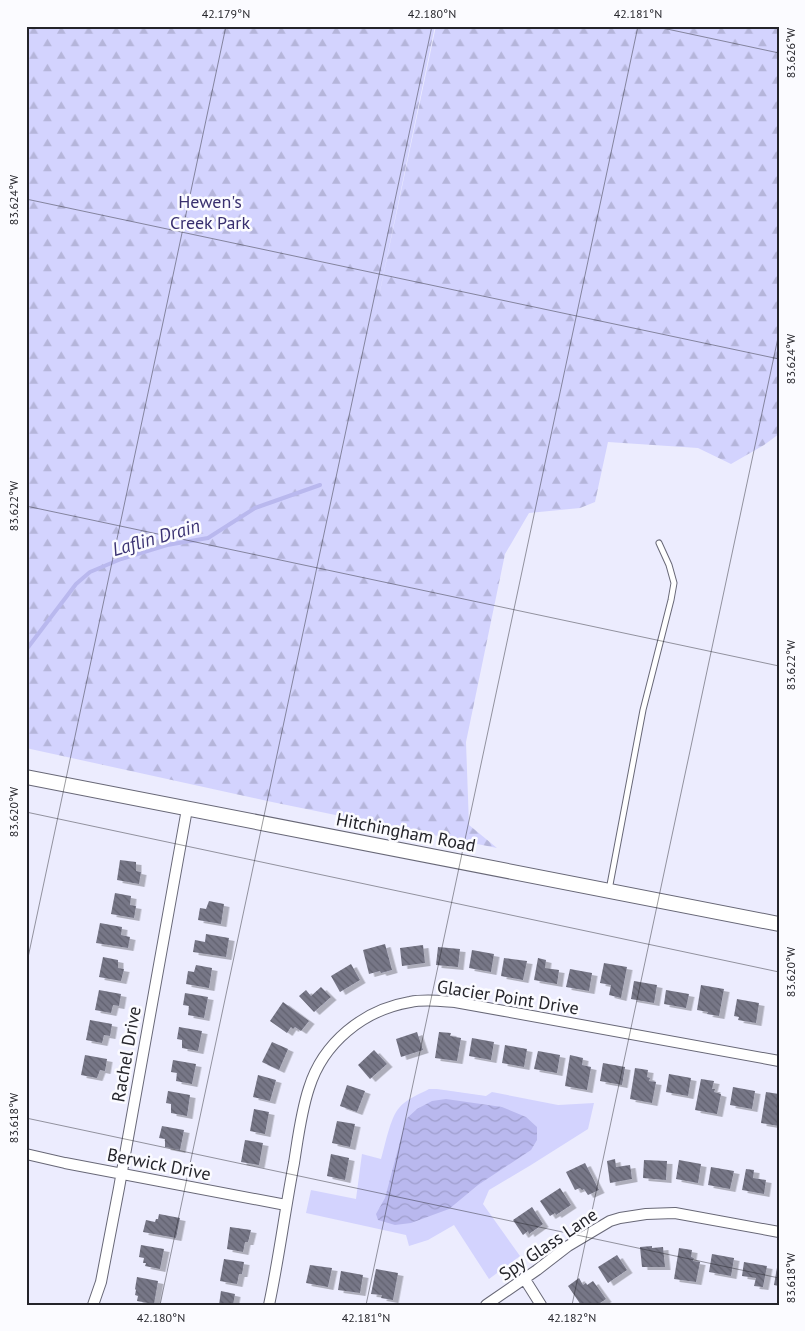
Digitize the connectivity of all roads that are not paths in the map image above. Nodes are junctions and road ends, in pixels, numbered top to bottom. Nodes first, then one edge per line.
1 (659, 543) dead end
2 (26, 777) edge
3 (187, 809) junction
4 (609, 891) junction
5 (779, 924) edge
6 (778, 1057) edge
7 (26, 1154) edge
8 (121, 1173) junction
9 (286, 1205) junction
10 (779, 1232) edge
11 (524, 1278) junction
12 (93, 1305) edge
13 (269, 1305) edge
14 (486, 1305) edge
15 (541, 1305) edge

1 - 4 lane
2 - 3 street, Hitchingham Road
3 - 4 street, Hitchingham Road
3 - 8 street, Rachel Drive
4 - 5 street, Hitchingham Road
6 - 9 street, Glacier Point Drive
7 - 8 street, Berwick Drive
8 - 9 street, Berwick Drive
8 - 12 street, Rachel Drive
9 - 13 street, Glacier Point Drive
10 - 11 street, Spy Glass Lane
11 - 14 street, Spy Glass Lane
11 - 15 street

